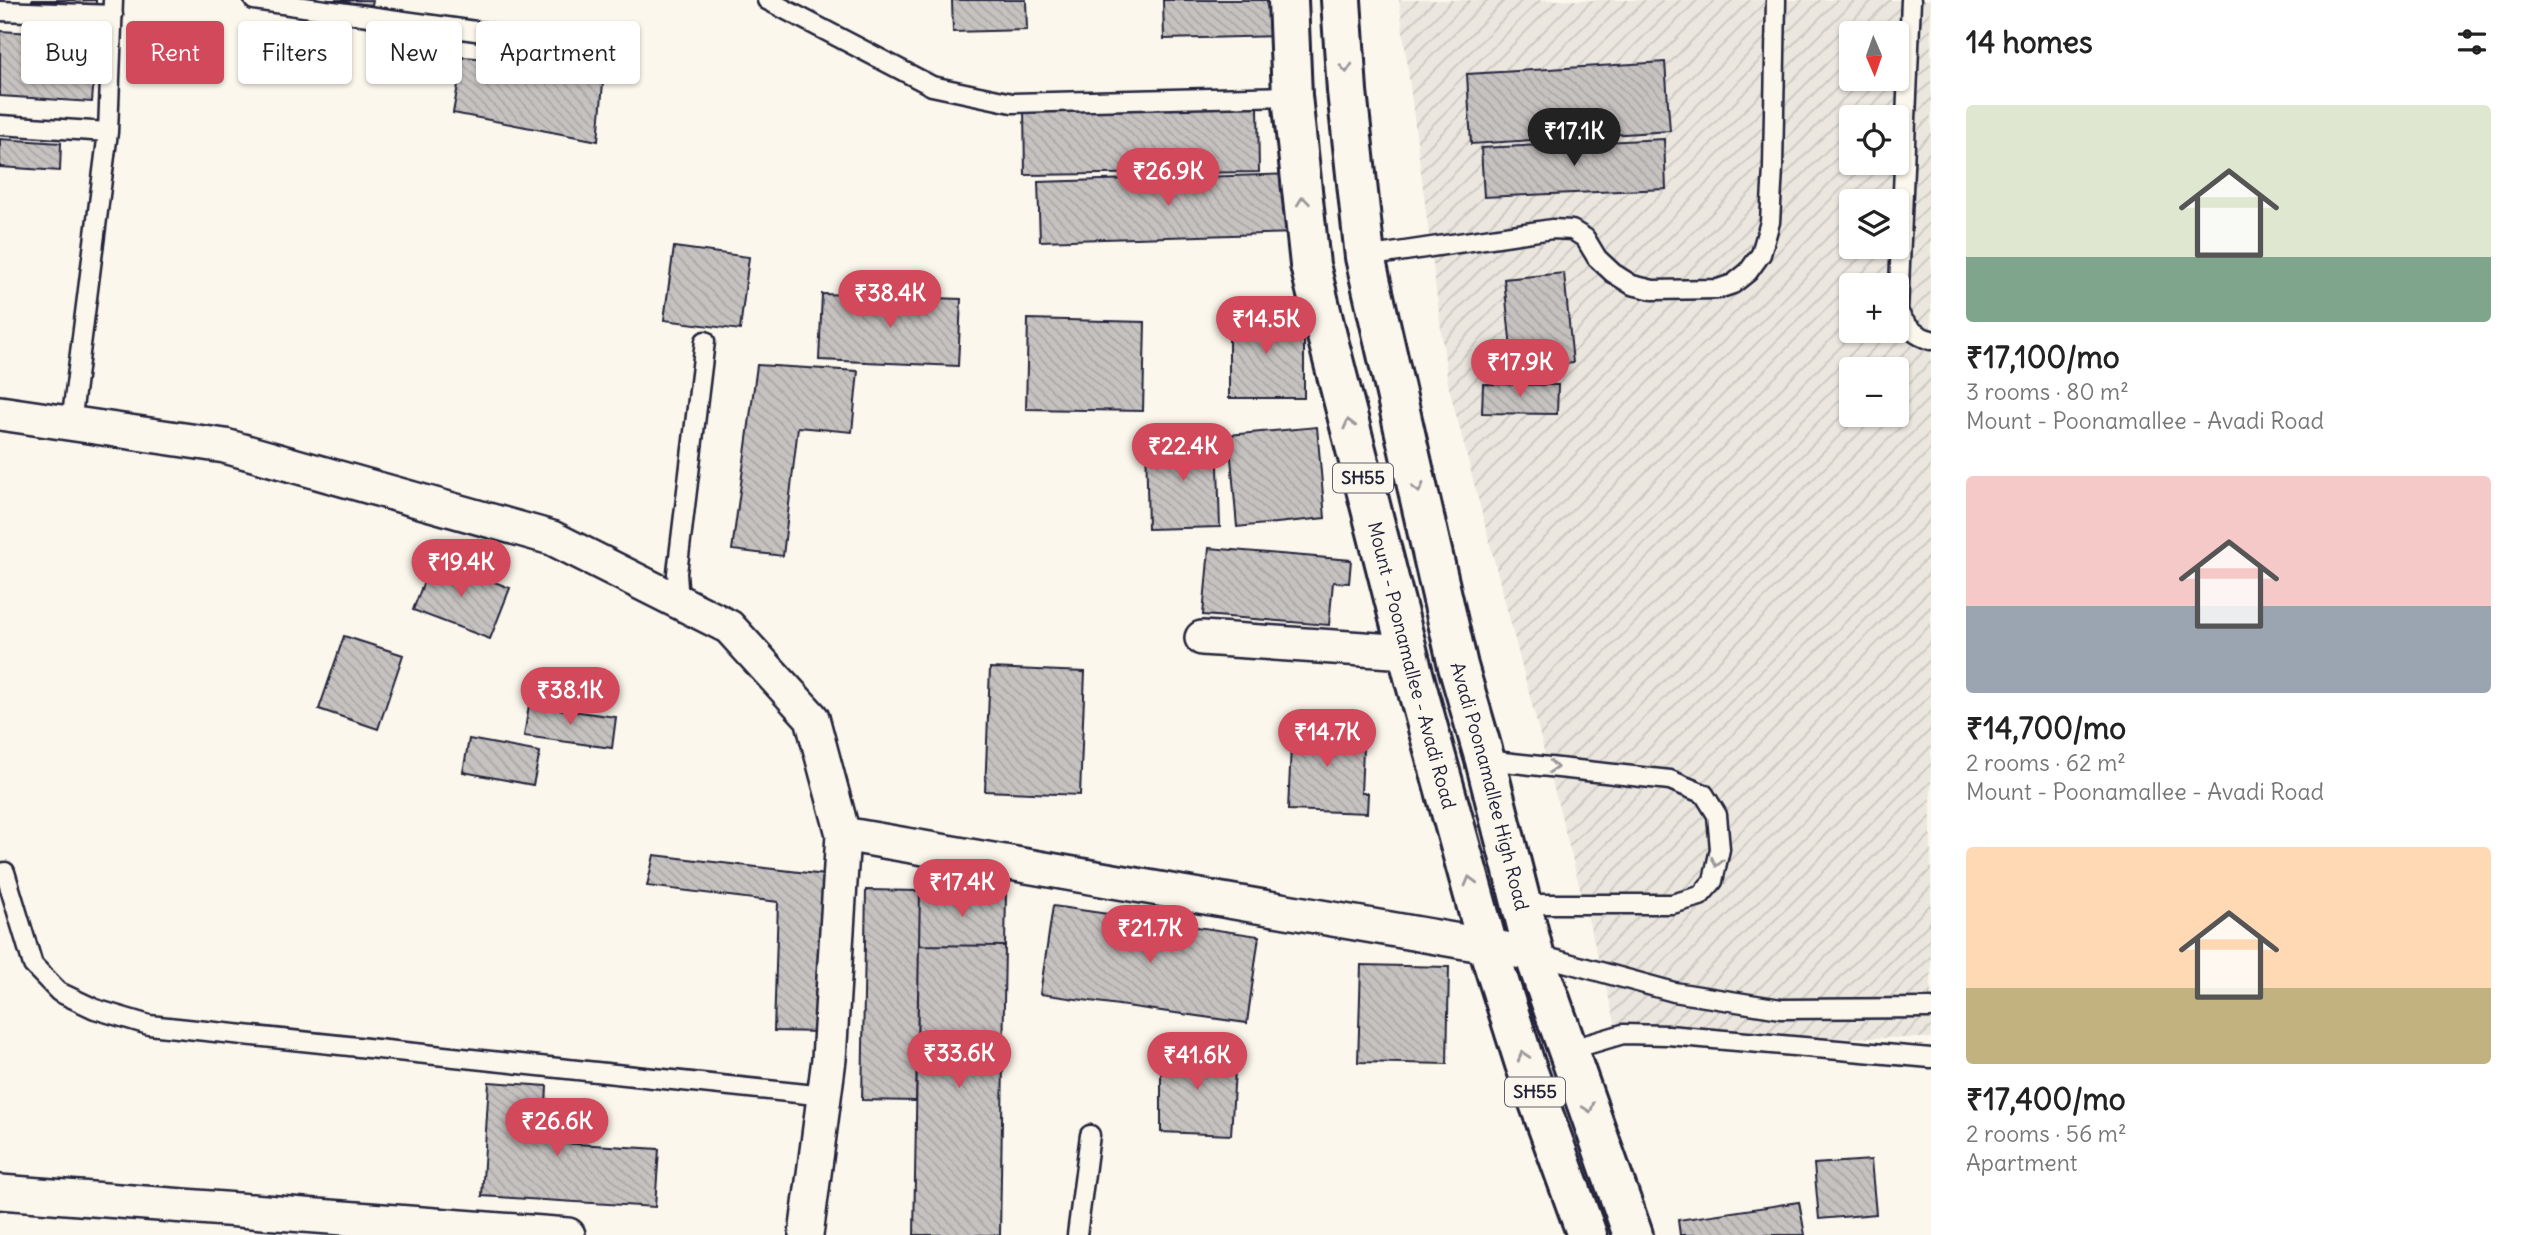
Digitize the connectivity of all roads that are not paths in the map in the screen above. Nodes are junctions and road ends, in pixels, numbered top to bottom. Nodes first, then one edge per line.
1 (254, 0) edge
2 (767, 0) edge
3 (1289, 0) edge
4 (1341, 0) edge
5 (1776, 0) edge
6 (1911, 0) edge
7 (113, 7) edge
8 (0, 10) edge
9 (476, 31) edge
10 (1292, 96) junction
11 (0, 125) edge
12 (108, 132) junction
13 (1365, 257) junction
14 (1931, 340) edge
15 (705, 341) dead end
16 (0, 414) edge
17 (71, 424) junction
18 (679, 602) junction
19 (1202, 638) dead end
20 (1408, 652) junction
21 (1485, 760) junction
22 (844, 834) junction
23 (5, 872) dead end
24 (1522, 904) junction
25 (1488, 947) junction
26 (1534, 954) junction
27 (1931, 1008) edge
28 (1569, 1050) junction
29 (1931, 1058) edge
30 (825, 1096) junction
31 (1090, 1135) dead end
32 (0, 1192) edge
33 (568, 1235) edge
34 (806, 1235) edge
35 (1077, 1235) edge
36 (1587, 1235) edge
37 (1633, 1235) edge

1 - 9 lane
2 - 10 lane
3 - 10 main road, Mount - Poonamallee - Avadi Road / SH55
4 -> 13 main road, SH55
5 - 13 lane
6 - 14 lane
7 - 8 lane
7 - 12 lane
20 -> 10 main road, Mount - Poonamallee - Avadi Road / SH55
11 - 12 lane
12 - 17 lane
13 -> 21 main road, Avadi Poonamallee High Road / SH55
15 - 18 lane
16 - 17 street
17 - 18 street
18 - 22 street
19 - 20 street
25 -> 20 main road, Mount - Poonamallee - Avadi Road / SH55
21 - 24 main road, Avadi Poonamallee High Road / SH55
21 -> 24 lane
22 - 25 street
22 - 30 street
23 - 30 lane
24 - 26 main road, Avadi Poonamallee High Road / SH55
25 - 26 street
36 -> 25 main road, Mount - Poonamallee - Avadi Road / SH55
26 - 27 lane
26 - 28 main road, Avadi Poonamallee High Road / SH55
28 - 29 lane
28 -> 37 main road, Avadi Poonamallee High Road / SH55
30 - 34 street
31 - 35 lane
32 - 33 street

